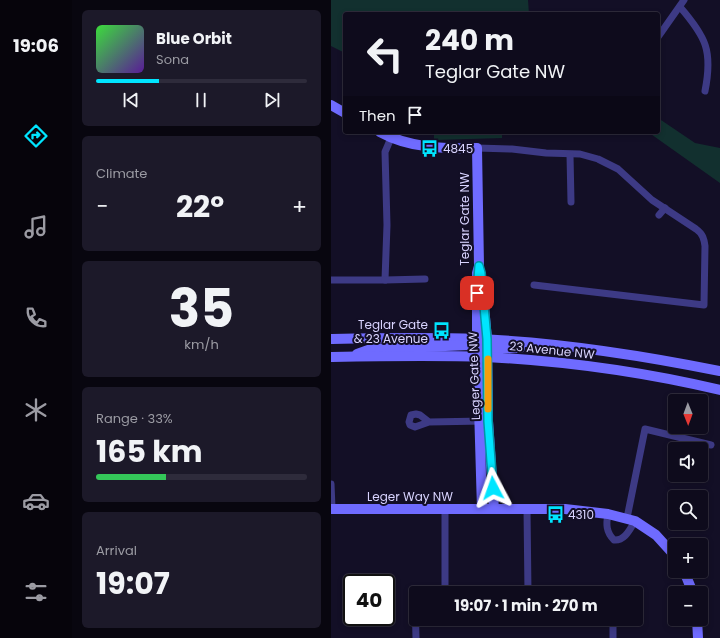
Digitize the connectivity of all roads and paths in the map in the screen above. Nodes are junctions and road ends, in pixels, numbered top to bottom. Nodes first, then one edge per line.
1 (684, 0) edge
2 (680, 7) junction
3 (660, 34) edge
4 (705, 91) dead end
5 (331, 105) edge
6 (343, 112) edge
7 (384, 134) edge
8 (391, 138) junction
9 (477, 148) junction
10 (570, 155) junction
11 (571, 202) dead end
12 (665, 208) junction
13 (659, 215) dead end
14 (425, 279) dead end
15 (331, 280) edge
16 (385, 280) junction
17 (534, 284) dead end
18 (331, 338) edge
19 (482, 347) junction
20 (331, 357) edge
21 (720, 371) edge
22 (720, 390) edge
23 (484, 421) junction
24 (429, 422) dead end
25 (711, 445) dead end
26 (331, 484) edge
27 (332, 508) edge
28 (445, 509) junction
29 (481, 509) junction
30 (494, 509) junction
31 (527, 509) junction
32 (608, 514) junction
33 (631, 519) junction
34 (668, 548) edge
35 (445, 586) edge
36 (528, 586) edge
37 (416, 626) edge
38 (613, 626) edge
39 (697, 626) edge
40 (416, 638) edge
41 (613, 638) edge
42 (698, 638) edge

1 - 2 street
2 - 3 street
2 - 4 street
5 - 6 street
7 - 8 street
8 - 9 street
8 - 16 street
9 - 10 street
9 - 19 street, Teglar Gate NW
10 - 11 street
10 - 12 street
12 - 13 street
12 - 17 street
14 - 16 street
15 - 16 street
18 - 19 street, 23 Avenue NW
19 - 20 street
19 - 21 street, 23 Avenue NW
19 - 22 street, 23 Avenue NW
19 - 23 street, Leger Gate NW
23 - 24 street
23 - 29 street, Leger Gate NW
23 - 30 street, Leger Gate NW
25 - 33 street
26 - 27 street
27 - 28 street, Leger Way NW
28 - 29 street, Leger Way NW
28 - 35 street
29 - 30 street, Leger Way NW
30 - 31 street, Leger Way NW
31 - 32 street, Leger Way NW
31 - 36 street
32 - 33 street, Leger Way NW
32 - 33 street
33 - 34 street, Leger Way NW
37 - 40 street
38 - 41 street
39 - 42 street

